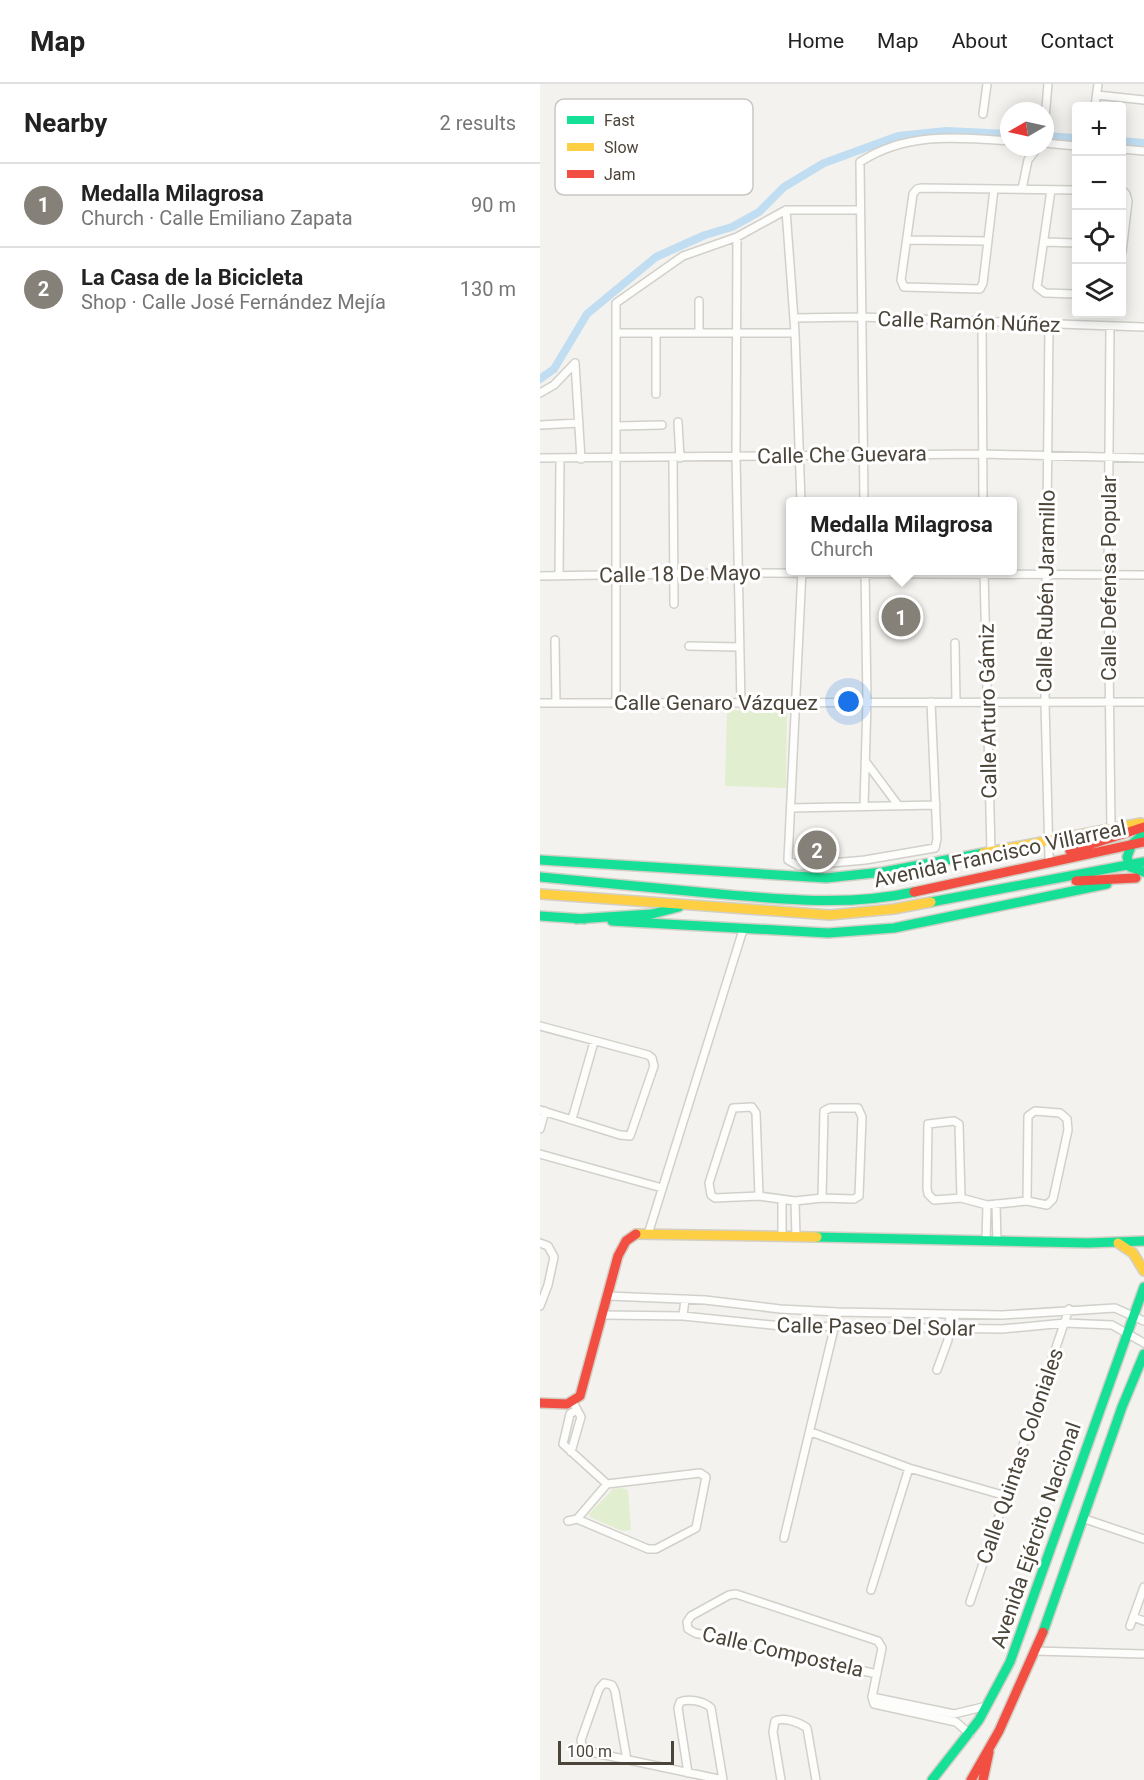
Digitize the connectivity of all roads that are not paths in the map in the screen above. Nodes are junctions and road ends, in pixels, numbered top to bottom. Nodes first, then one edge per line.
1 (987, 84) edge
2 (1048, 84) edge
3 (1098, 84) edge
4 (1097, 95) junction
5 (1144, 100) edge
6 (1046, 102) edge
7 (1096, 102) edge
8 (983, 114) dead end
9 (1000, 140) edge
10 (1054, 144) edge
11 (1072, 146) edge
12 (1126, 149) edge
13 (1141, 150) edge
14 (1031, 156) edge
15 (994, 189) junction
16 (1022, 189) junction
17 (1051, 190) junction
18 (1072, 190) edge
19 (1126, 194) edge
20 (786, 210) junction
21 (860, 210) junction
22 (1126, 216) edge
23 (737, 237) junction
24 (908, 240) junction
25 (988, 241) junction
26 (1044, 242) junction
27 (1072, 243) edge
28 (1072, 293) edge
29 (699, 301) dead end
30 (860, 317) junction
31 (794, 318) junction
32 (982, 322) junction
33 (1048, 326) junction
34 (1110, 327) junction
35 (1144, 327) edge
36 (617, 333) junction
37 (656, 333) junction
38 (699, 333) junction
39 (738, 333) junction
40 (795, 333) junction
41 (540, 393) edge
42 (656, 394) dead end
43 (678, 422) dead end
44 (579, 423) junction
45 (540, 425) edge
46 (662, 425) dead end
47 (617, 426) junction
48 (862, 454) junction
49 (982, 454) junction
50 (1049, 455) junction
51 (800, 456) junction
52 (736, 457) junction
53 (1108, 457) junction
54 (540, 458) edge
55 (676, 458) junction
56 (1144, 458) edge
57 (560, 459) junction
58 (581, 459) junction
59 (617, 459) junction
60 (801, 497) edge
61 (864, 497) edge
62 (983, 497) edge
63 (786, 572) edge
64 (737, 573) junction
65 (675, 574) junction
66 (1017, 574) edge
67 (1045, 574) junction
68 (618, 575) junction
69 (802, 575) edge
70 (865, 575) edge
71 (984, 575) edge
72 (1108, 575) junction
73 (1144, 575) edge
74 (540, 576) edge
75 (560, 576) junction
76 (674, 604) dead end
77 (555, 640) dead end
78 (955, 643) dead end
79 (689, 646) dead end
80 (739, 647) junction
81 (540, 702) edge
82 (616, 702) junction
83 (867, 702) junction
84 (931, 702) junction
85 (956, 702) junction
86 (987, 702) junction
87 (1110, 702) junction
88 (1144, 702) edge
89 (556, 703) junction
90 (795, 703) junction
91 (1045, 703) junction
92 (741, 704) junction
93 (866, 762) junction
94 (936, 804) junction
95 (864, 806) junction
96 (898, 806) junction
97 (791, 808) junction
98 (1144, 825) edge
99 (1112, 829) junction
100 (1144, 834) edge
101 (1048, 840) junction
102 (1144, 842) edge
103 (1130, 845) junction
104 (991, 851) junction
105 (1048, 857) junction
106 (540, 860) edge
107 (1144, 862) edge
108 (1127, 864) junction
109 (1142, 875) edge
110 (540, 877) edge
111 (985, 877) junction
112 (1009, 887) junction
113 (540, 894) edge
114 (688, 904) junction
115 (540, 916) edge
116 (576, 919) junction
117 (743, 930) junction
118 (540, 1026) edge
119 (594, 1041) junction
120 (542, 1111) edge
121 (572, 1119) junction
122 (540, 1129) edge
123 (540, 1154) edge
124 (662, 1188) junction
125 (759, 1196) junction
126 (822, 1198) junction
127 (961, 1198) junction
128 (782, 1201) junction
129 (1027, 1201) junction
130 (795, 1202) junction
131 (996, 1204) junction
132 (987, 1205) junction
133 (649, 1232) junction
134 (782, 1237) junction
135 (796, 1237) junction
136 (992, 1241) junction
137 (1144, 1241) edge
138 (1119, 1243) junction
139 (540, 1244) edge
140 (1144, 1271) edge
141 (1144, 1287) edge
142 (608, 1296) junction
143 (685, 1299) junction
144 (540, 1306) edge
145 (1069, 1309) junction
146 (838, 1312) junction
147 (950, 1314) junction
148 (603, 1315) junction
149 (1133, 1315) junction
150 (684, 1316) junction
151 (1144, 1321) edge
152 (1065, 1323) junction
153 (836, 1326) junction
154 (950, 1327) junction
155 (1126, 1332) junction
156 (1144, 1343) edge
157 (1144, 1354) edge
158 (937, 1370) dead end
159 (540, 1403) edge
160 (575, 1407) junction
161 (811, 1432) junction
162 (909, 1468) junction
163 (607, 1484) junction
164 (1006, 1496) junction
165 (1082, 1518) junction
166 (577, 1519) junction
167 (568, 1521) dead end
168 (784, 1538) dead end
169 (1144, 1539) edge
170 (1144, 1587) edge
171 (871, 1590) dead end
172 (970, 1602) dead end
173 (1133, 1617) junction
174 (1144, 1621) edge
175 (1130, 1626) dead end
176 (1035, 1652) junction
177 (1144, 1654) edge
178 (877, 1674) junction
179 (988, 1705) junction
180 (919, 1711) junction
181 (970, 1734) junction
182 (990, 1752) junction
183 (627, 1760) junction
184 (688, 1773) junction
185 (723, 1780) edge
186 (781, 1780) edge
187 (816, 1780) edge
188 (932, 1780) edge
189 (971, 1780) edge
190 (983, 1780) edge

1 - 8 street
2 - 6 street
3 - 4 street
4 - 5 street
4 - 7 street
9 - 21 street
10 - 11 street
12 - 13 street
14 - 16 street
15 - 16 street
15 - 24 street
15 - 25 street
16 - 17 street
17 - 18 street
17 - 26 street
19 - 22 street
20 - 21 street
20 - 23 street
20 - 31 street
21 - 30 street
23 - 36 street
23 - 39 street
24 - 25 street
24 - 25 street
26 - 27 street
26 - 28 street
29 - 38 street
30 - 31 street, Calle Ramón Núñez
30 - 32 street, Calle Ramón Núñez
30 - 48 street
31 - 40 street
32 - 33 street, Calle Ramón Núñez
32 - 49 street
33 - 34 street, Calle Ramón Núñez
33 - 50 street, Calle Rubén Jaramillo
34 - 35 street, Calle Ramón Núñez
34 - 53 street, Calle Defensa Popular
36 - 37 street
36 - 47 street
37 - 38 street
37 - 42 street
38 - 39 street
39 - 40 street
39 - 52 street
40 - 51 street
41 - 44 street
43 - 55 street
44 - 45 street
44 - 58 street
46 - 47 street
47 - 59 street
48 - 49 street, Calle Che Guevara
48 - 51 street, Calle Che Guevara
48 - 61 street
49 - 50 street, Calle Che Guevara
49 - 62 street
50 - 53 street, Calle Che Guevara
50 - 67 street, Calle Rubén Jaramillo
51 - 52 street, Calle Che Guevara
51 - 60 street
52 - 55 street, Calle Che Guevara
52 - 64 street
53 - 56 street, Calle Che Guevara
53 - 72 street, Calle Defensa Popular
54 - 57 street, Calle Che Guevara
55 - 59 street, Calle Che Guevara
55 - 65 street
57 - 58 street, Calle Che Guevara
57 - 75 street
58 - 59 street, Calle Che Guevara
59 - 68 street
63 - 64 street, Calle 18 De Mayo
64 - 65 street, Calle 18 De Mayo
64 - 80 street
65 - 68 street, Calle 18 De Mayo
65 - 76 street
66 - 67 street, Calle 18 De Mayo
67 - 72 street, Calle 18 De Mayo
67 - 91 street, Calle Rubén Jaramillo
68 - 75 street, Calle 18 De Mayo
68 - 82 street
69 - 90 street
70 - 83 street
71 - 86 street, Calle Arturo Gámiz
72 - 73 street, Calle 18 De Mayo
72 - 87 street, Calle Defensa Popular
74 - 75 street, Calle 18 De Mayo
77 - 89 street
78 - 85 street
79 - 80 street
80 - 92 street
81 - 89 street, Calle Genaro Vázquez
82 - 89 street, Calle Genaro Vázquez
82 - 92 street, Calle Genaro Vázquez
83 - 84 street, Calle Genaro Vázquez
83 - 90 street, Calle Genaro Vázquez
83 - 93 street
84 - 85 street, Calle Genaro Vázquez
84 - 94 street
85 - 86 street, Calle Genaro Vázquez
86 - 91 street, Calle Genaro Vázquez
86 - 104 street, Calle Arturo Gámiz
87 - 88 street, Calle Genaro Vázquez
87 - 91 street, Calle Genaro Vázquez
87 - 99 street, Calle Defensa Popular
90 - 92 street, Calle Genaro Vázquez
90 - 97 street
91 - 101 street, Calle Rubén Jaramillo
93 - 95 street
93 - 96 street
94 - 96 street
94 - 97 street
95 - 96 street
95 - 97 street
98 - 99 main road, Avenida Francisco Villarreal
98 - 105 main road
99 - 101 main road, Avenida Francisco Villarreal
100 - 103 main road
101 - 104 main road, Avenida Francisco Villarreal
101 - 105 street, Calle Rubén Jaramillo
102 - 103 main road, Avenida Francisco Villarreal
103 - 108 main road
103 - 111 main road, Avenida Francisco Villarreal
104 - 106 main road, Avenida Francisco Villarreal
105 - 111 main road
107 - 108 main road, Avenida Francisco Villarreal
108 - 109 main road
108 - 112 main road, Avenida Francisco Villarreal
109 - 112 main road
109 - 117 main road
110 - 111 main road, Avenida Francisco Villarreal
112 - 114 main road, Avenida Francisco Villarreal
113 - 114 main road, Avenida Francisco Villarreal
114 - 116 main road
115 - 116 main road
116 - 117 main road
117 - 124 street
118 - 119 street
119 - 121 street
119 - 121 street
120 - 121 street
120 - 122 street
123 - 124 street
124 - 133 street
125 - 125 street
125 - 128 street
126 - 126 street
126 - 130 street
127 - 127 street
127 - 132 street
128 - 130 street
128 - 134 street
129 - 129 street
129 - 131 street
130 - 135 street
131 - 132 street
131 - 136 street
132 - 136 street
133 - 134 main road
133 - 142 main road
134 - 135 main road
135 - 136 main road
136 - 138 main road
137 - 138 main road
138 - 140 main road
139 - 144 street
141 - 149 main road, Avenida Ejército Nacional
142 - 143 street, Calle Paseo Del Solar
142 - 148 main road
143 - 146 street, Calle Paseo Del Solar
143 - 150 street
145 - 147 street, Calle Paseo Del Solar
145 - 149 street, Calle Paseo Del Solar
145 - 152 street, Calle Quintas Coloniales
146 - 147 street, Calle Paseo Del Solar
146 - 153 street
147 - 154 street
148 - 150 street, Calle Paseo Del Solar
148 - 160 main road
149 - 151 street, Calle Paseo Del Solar
149 - 155 main road, Avenida Ejército Nacional
150 - 153 street, Calle Paseo Del Solar
152 - 154 street, Calle Paseo Del Solar
152 - 155 street, Calle Paseo Del Solar
152 - 164 street, Calle Quintas Coloniales
153 - 154 street, Calle Paseo Del Solar
153 - 161 street
154 - 158 street
155 - 156 street, Calle Paseo Del Solar
155 - 179 main road, Avenida Ejército Nacional
157 - 165 main road, Avenida Ejército Nacional
159 - 160 main road
160 - 163 street
161 - 162 street
161 - 168 street
162 - 164 street
162 - 171 street
163 - 166 street
163 - 166 street
164 - 172 street, Calle Quintas Coloniales
165 - 169 street
165 - 176 main road, Avenida Ejército Nacional
166 - 167 street
170 - 173 street
173 - 174 street
173 - 175 street
176 - 177 street
176 - 182 main road, Avenida Ejército Nacional
178 - 178 street, Calle Compostela
178 - 180 street, Calle Compostela
179 - 180 street
179 - 181 main road, Avenida Ejército Nacional
180 - 181 street
181 - 188 main road, Avenida Ejército Nacional
182 - 189 main road, Avenida Ejército Nacional
182 - 190 main road
183 - 183 street
183 - 184 street
184 - 185 street
184 - 185 street
186 - 187 street

